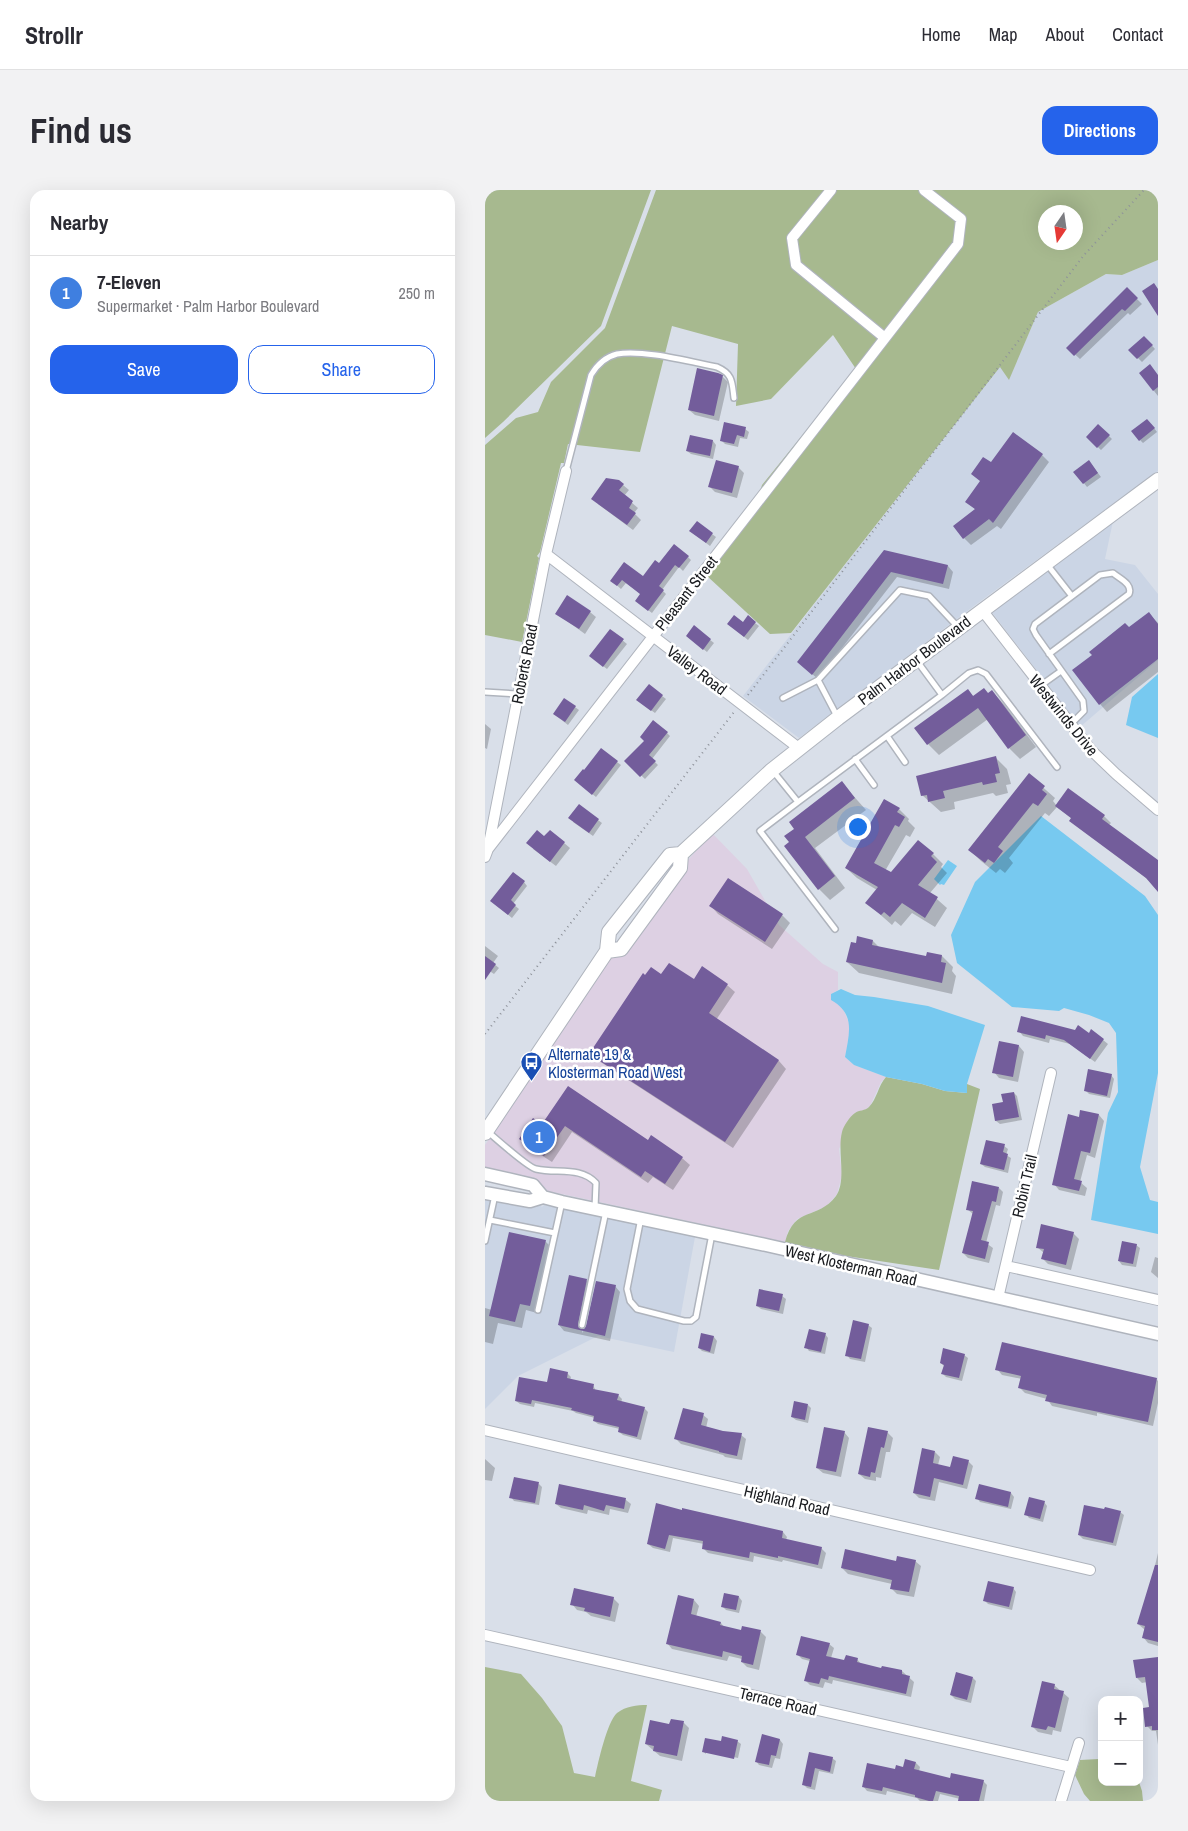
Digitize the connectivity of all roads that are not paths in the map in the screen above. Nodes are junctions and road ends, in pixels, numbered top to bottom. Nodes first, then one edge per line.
1 (831, 190) edge
2 (924, 190) edge
3 (885, 338) junction
4 (734, 398) dead end
5 (566, 471) joint
6 (1158, 480) edge
7 (546, 554) junction
8 (1046, 563) junction
9 (1071, 595) junction
10 (981, 610) junction
11 (958, 628) junction
12 (653, 636) junction
13 (1049, 654) junction
14 (916, 659) junction
15 (1061, 671) junction
16 (818, 680) junction
17 (1040, 686) junction
18 (485, 692) edge
19 (519, 694) junction
20 (942, 695) junction
21 (783, 698) dead end
22 (838, 718) junction
23 (1071, 726) junction
24 (887, 736) junction
25 (800, 749) junction
26 (855, 759) junction
27 (905, 762) dead end
28 (1057, 767) dead end
29 (772, 770) junction
30 (874, 785) dead end
31 (797, 802) junction
32 (1158, 810) edge
33 (487, 853) edge
34 (681, 854) junction
35 (835, 929) dead end
36 (607, 951) junction
37 (1051, 1073) dead end
38 (486, 1132) edge
39 (535, 1169) junction
40 (485, 1174) edge
41 (533, 1185) junction
42 (490, 1194) edge
43 (543, 1198) junction
44 (562, 1202) junction
45 (600, 1210) junction
46 (641, 1218) junction
47 (490, 1220) junction
48 (555, 1233) junction
49 (712, 1234) junction
50 (485, 1241) edge
51 (1006, 1266) junction
52 (998, 1298) junction
53 (1158, 1300) edge
54 (538, 1310) dead end
55 (582, 1325) dead end
56 (1158, 1334) edge
57 (485, 1430) edge
58 (1090, 1570) dead end
59 (485, 1635) edge
60 (1079, 1743) dead end
61 (1071, 1767) junction
62 (1061, 1801) edge

1 - 3 street
2 - 3 street, Pleasant Street
3 - 12 street, Pleasant Street
4 - 5 lane
5 - 7 street, Roberts Road
6 - 8 main road, Palm Harbor Boulevard
7 - 12 street, Valley Road
7 - 19 street, Roberts Road
8 - 9 lane
8 - 10 main road, Palm Harbor Boulevard
9 - 13 lane
9 - 13 lane
10 - 11 main road, Palm Harbor Boulevard
10 - 17 street, Westwinds Drive
11 - 14 main road, Palm Harbor Boulevard
11 - 16 lane
12 - 25 street, Valley Road
12 - 33 street, Pleasant Street
13 - 15 lane
14 - 20 lane
14 - 22 main road, Palm Harbor Boulevard
15 - 17 lane
15 - 23 lane
16 - 21 lane
16 - 22 lane
17 - 23 street, Westwinds Drive
18 - 19 lane
19 - 33 street, Roberts Road
20 - 24 lane
20 - 28 lane
22 - 25 main road, Palm Harbor Boulevard
23 - 32 street, Westwinds Drive
24 - 26 lane
24 - 27 lane
25 - 29 main road, Palm Harbor Boulevard
26 - 30 lane
26 - 31 lane
29 - 31 lane
29 - 34 main road, Palm Harbor Boulevard
31 - 35 lane
34 - 36 main road, Palm Harbor Boulevard
34 - 36 main road, Palm Harbor Boulevard
36 - 38 main road, Palm Harbor Boulevard
37 - 51 street, Robin Trail
38 - 39 lane
39 - 41 lane
39 - 45 lane
40 - 41 street
41 - 43 street
42 - 43 street, West Klosterman Road
42 - 47 lane
43 - 44 street, West Klosterman Road
44 - 45 street, West Klosterman Road
44 - 48 lane
45 - 46 street, West Klosterman Road
45 - 55 lane
46 - 49 street, West Klosterman Road
46 - 49 lane
47 - 48 lane
47 - 50 lane
48 - 54 lane
49 - 52 street, West Klosterman Road
51 - 52 street, Robin Trail
51 - 53 street
52 - 56 street, West Klosterman Road
57 - 58 street, Highland Road
59 - 61 street, Terrace Road
60 - 61 street
61 - 62 street

